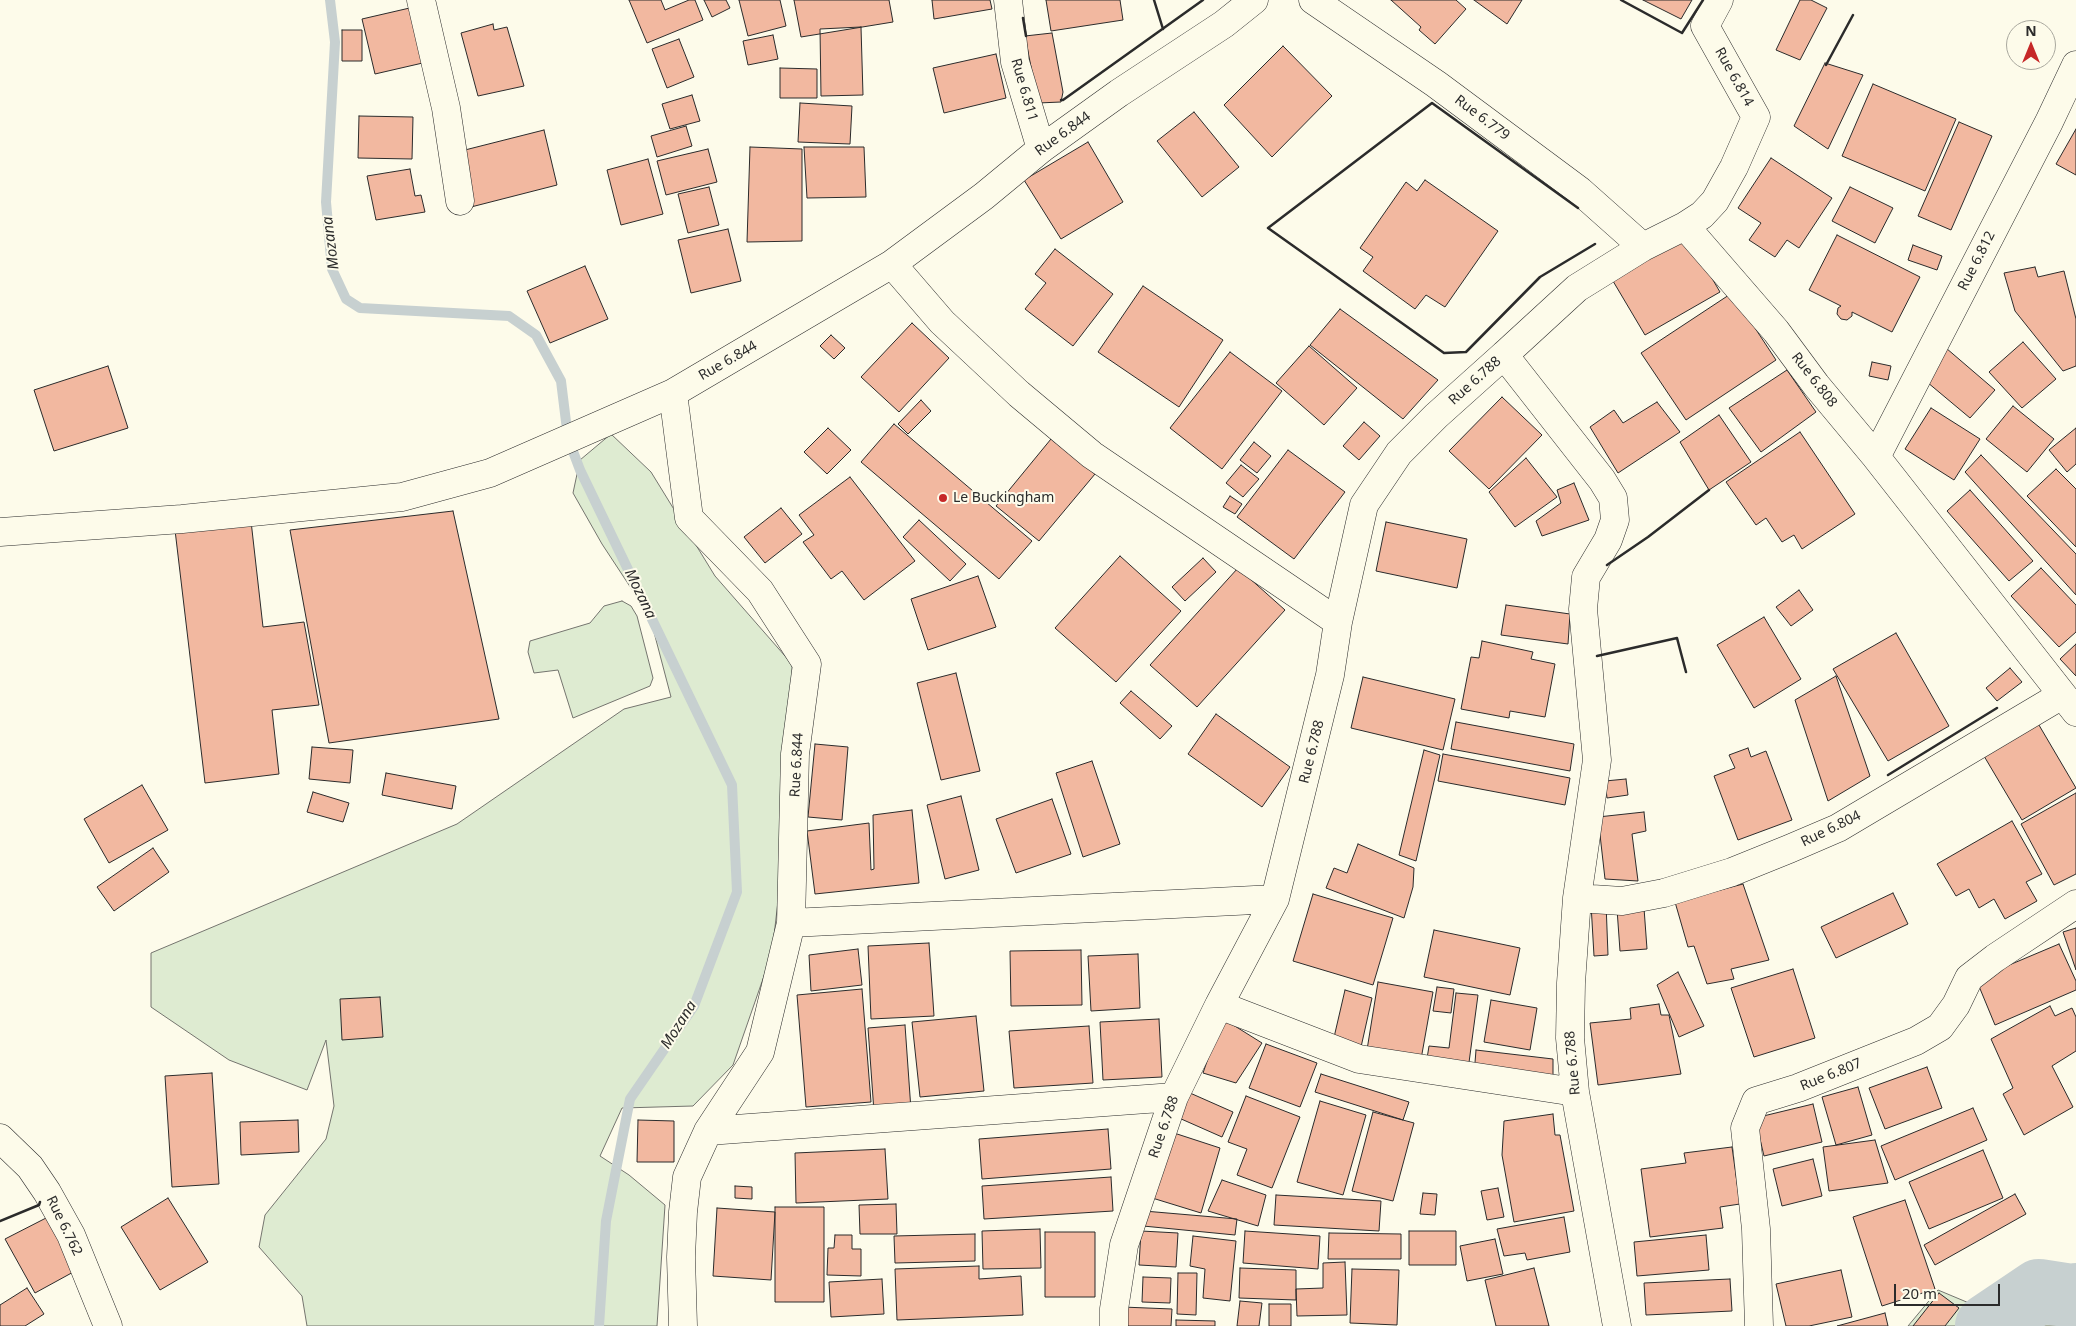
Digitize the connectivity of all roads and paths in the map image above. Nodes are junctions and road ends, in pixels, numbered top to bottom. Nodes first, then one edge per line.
1 (421, 0) edge
2 (1008, 0) edge
3 (1254, 0) edge
4 (1313, 0) edge
5 (1719, 0) edge
6 (2076, 65) edge
7 (1041, 148) junction
8 (460, 201) dead end
9 (1685, 226) junction
10 (1643, 247) junction
11 (892, 264) junction
12 (1504, 354) junction
13 (673, 393) junction
14 (1876, 457) junction
15 (0, 532) edge
16 (1338, 622) junction
17 (2069, 704) edge
18 (1577, 898) junction
19 (1275, 899) junction
20 (2076, 904) edge
21 (791, 923) junction
22 (1219, 1005) junction
23 (1575, 1092) junction
24 (1174, 1097) junction
25 (708, 1131) junction
26 (0, 1138) edge
27 (108, 1326) edge
28 (683, 1326) edge
29 (1114, 1326) edge
30 (1617, 1326) edge
31 (1759, 1326) edge

1 - 8 street
2 - 7 street, Rue 6.811
3 - 7 street, Rue 6.844
4 - 10 street, Rue 6.779
5 - 9 street, Rue 6.814
6 - 14 street, Rue 6.812
7 - 11 street, Rue 6.844
9 - 10 street
9 - 14 street, Rue 6.808
10 - 12 street
11 - 13 street, Rue 6.844
11 - 16 street
12 - 16 street, Rue 6.788
12 - 18 street, Rue 6.788
13 - 15 street
13 - 21 street, Rue 6.844
14 - 17 street, Rue 6.808
16 - 19 street, Rue 6.788
17 - 18 street, Rue 6.804
18 - 23 street, Rue 6.788
19 - 21 street
19 - 22 street, Rue 6.788
20 - 31 street, Rue 6.807
21 - 25 street, Rue 6.844
22 - 23 street
22 - 24 street, Rue 6.788
23 - 30 street, Rue 6.788
24 - 25 street
24 - 29 street, Rue 6.788
25 - 28 street, Rue 6.844
26 - 27 street, Rue 6.762

